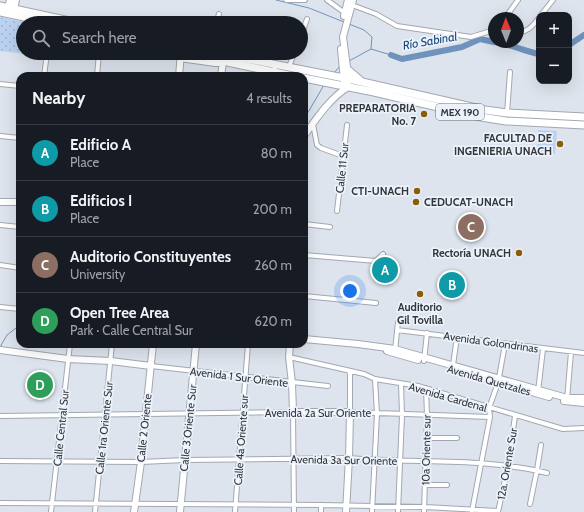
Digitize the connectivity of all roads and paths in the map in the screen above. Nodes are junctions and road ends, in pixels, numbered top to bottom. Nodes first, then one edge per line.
1 (10, 0) edge
2 (16, 0) edge
3 (286, 0) edge
4 (305, 0) edge
5 (327, 0) edge
6 (518, 0) edge
7 (552, 1) edge
8 (351, 2) edge
9 (0, 6) edge
10 (8, 12) edge
11 (509, 12) edge
12 (543, 12) edge
13 (23, 16) edge
14 (34, 16) edge
15 (345, 17) junction
16 (536, 21) edge
17 (488, 32) edge
18 (524, 32) edge
19 (46, 60) edge
20 (98, 60) edge
21 (181, 60) edge
22 (211, 60) edge
23 (227, 60) edge
24 (255, 60) edge
25 (292, 60) edge
26 (223, 62) junction
27 (275, 64) junction
28 (289, 67) junction
29 (346, 69) junction
30 (45, 72) edge
31 (97, 72) edge
32 (180, 72) edge
33 (222, 72) edge
34 (266, 72) edge
35 (274, 72) edge
36 (510, 72) dead end
37 (344, 78) junction
38 (308, 79) edge
39 (362, 82) junction
40 (0, 84) edge
41 (16, 86) edge
42 (343, 87) junction
43 (507, 114) junction
44 (584, 117) edge
45 (313, 124) junction
46 (584, 124) edge
47 (347, 125) dead end
48 (308, 131) edge
49 (0, 136) edge
50 (16, 138) edge
51 (343, 156) junction
52 (0, 202) edge
53 (16, 202) edge
54 (337, 211) dead end
55 (308, 224) edge
56 (0, 225) edge
57 (16, 227) edge
58 (330, 227) dead end
59 (383, 254) dead end
60 (308, 256) edge
61 (0, 265) edge
62 (16, 267) edge
63 (308, 296) edge
64 (376, 303) dead end
65 (0, 307) edge
66 (16, 309) edge
67 (398, 322) dead end
68 (397, 330) junction
69 (427, 333) junction
70 (457, 337) junction
71 (308, 339) edge
72 (504, 344) junction
73 (69, 348) edge
74 (112, 348) edge
75 (153, 348) edge
76 (196, 348) edge
77 (248, 348) edge
78 (290, 348) edge
79 (543, 349) junction
80 (3, 350) edge
81 (395, 351) junction
82 (571, 352) junction
83 (584, 353) edge
84 (289, 357) junction
85 (68, 359) junction
86 (424, 359) junction
87 (111, 361) junction
88 (453, 365) junction
89 (151, 366) junction
90 (194, 371) junction
91 (350, 371) junction
92 (246, 377) junction
93 (376, 380) junction
94 (499, 381) junction
95 (292, 383) junction
96 (401, 384) junction
97 (328, 386) dead end
98 (426, 388) junction
99 (538, 392) junction
100 (584, 398) edge
101 (567, 400) junction
102 (584, 402) edge
103 (489, 408) junction
104 (293, 412) junction
105 (350, 412) junction
106 (242, 413) junction
107 (105, 414) junction
108 (146, 414) junction
109 (189, 414) junction
110 (377, 414) junction
111 (402, 415) junction
112 (427, 415) junction
113 (0, 416) edge
114 (63, 416) junction
115 (515, 416) junction
116 (490, 417) junction
117 (584, 428) edge
118 (427, 438) junction
119 (457, 438) dead end
120 (540, 445) dead end
121 (349, 458) junction
122 (293, 459) junction
123 (185, 460) junction
124 (240, 460) junction
125 (0, 461) edge
126 (57, 461) junction
127 (101, 461) junction
128 (375, 461) junction
129 (400, 461) junction
130 (425, 461) junction
131 (141, 462) junction
132 (482, 463) junction
133 (508, 466) junction
134 (537, 470) junction
135 (547, 473) dead end
136 (426, 485) junction
137 (447, 485) dead end
138 (0, 503) edge
139 (52, 503) junction
140 (135, 503) junction
141 (96, 504) junction
142 (181, 504) junction
143 (294, 504) junction
144 (530, 504) dead end
145 (236, 505) junction
146 (321, 505) junction
147 (346, 505) junction
148 (372, 506) junction
149 (398, 507) junction
150 (424, 510) edge
151 (472, 511) edge
152 (51, 512) edge
153 (95, 512) edge
154 (134, 512) edge
155 (180, 512) edge
156 (235, 512) edge
157 (294, 512) edge
158 (321, 512) edge
159 (346, 512) edge
160 (372, 512) edge
161 (398, 512) edge
162 (498, 512) edge

1 - 10 main road
2 - 10 main road
3 - 4 street
5 - 15 street
6 - 11 street
7 - 12 street
8 - 15 main road
8 - 17 street
9 - 10 main road
10 - 13 main road
10 - 14 main road
15 - 29 main road
16 - 18 street
19 - 30 street
20 - 31 street
21 - 32 main road
22 - 26 main road
23 - 26 main road
24 - 27 main road, MEX 190
25 - 28 street
26 - 33 main road
26 - 34 main road
27 - 28 main road, MEX 190
27 - 35 street
28 - 37 main road, MEX 190
29 - 37 main road
29 - 39 main road
36 - 43 street
37 - 39 main road, MEX 190
37 - 42 main road
38 - 42 main road, MEX 190
39 - 43 main road, MEX 190
40 - 41 street
42 - 45 main road
42 - 46 main road, MEX 190
43 - 44 main road, MEX 190
45 - 48 main road
45 - 51 street
47 - 51 street, Calle 11 Sur
49 - 50 street
51 - 54 street, Calle 11 Sur
52 - 53 main road
55 - 58 street
56 - 57 street
59 - 60 street
61 - 62 street
63 - 64 street
65 - 66 street
67 - 68 street
68 - 69 street, Avenida Golondrinas
68 - 81 street
69 - 70 street, Avenida Golondrinas
69 - 86 street
70 - 72 street, Avenida Golondrinas
70 - 88 street
71 - 81 main road, Avenida Quetzales
72 - 79 street, Avenida Golondrinas
72 - 94 street
73 - 85 street, Calle Central Sur
74 - 87 street, Calle 1ra Oriente Sur
75 - 89 main road, Calle 2 Oriente
76 - 90 main road, Calle 3 Oriente Sur
77 - 92 street, Calle 4a Oriente sur
78 - 84 main road
79 - 82 street, Avenida Golondrinas
79 - 99 street
80 - 85 main road
81 - 86 main road, Avenida Quetzales
82 - 83 street, Avenida Golondrinas
82 - 101 street
84 - 91 street, Avenida Cardenal
84 - 95 main road
85 - 87 main road
85 - 114 street, Calle Central Sur
86 - 88 main road, Avenida Quetzales
86 - 94 main road, Avenida Quetzales
87 - 89 main road
87 - 107 street, Calle 1ra Oriente Sur
88 - 94 main road, Avenida Quetzales
89 - 90 street, Avenida 1 Sur Oriente
89 - 108 main road, Calle 2 Oriente
90 - 92 street, Avenida 1 Sur Oriente
90 - 109 main road, Calle 3 Oriente Sur
91 - 93 street, Avenida Cardenal
91 - 105 street
92 - 95 street, Avenida 1 Sur Oriente
92 - 106 street, Calle 4a Oriente sur
93 - 96 street, Avenida Cardenal
93 - 110 street
94 - 99 main road, Avenida Quetzales
94 - 103 street
95 - 97 street, Avenida 1 Sur Oriente
95 - 104 main road
96 - 98 street, Avenida Cardenal
96 - 111 street
98 - 103 street, Avenida Cardenal
98 - 112 street, 10a Oriente sur
99 - 101 main road, Avenida Quetzales
100 - 101 main road, Avenida Quetzales
101 - 102 main road, Avenida Quetzales
103 - 115 street, Avenida Cardenal
103 - 116 street
104 - 105 main road, Avenida 2a Sur Oriente
104 - 106 street, Avenida 2a Sur Oriente
104 - 122 street
105 - 110 street, Avenida 2a Sur Oriente
105 - 121 main road
106 - 109 street, Avenida 2a Sur Oriente
106 - 124 street, Calle 4a Oriente sur
107 - 108 street, Avenida 2a Sur Oriente
107 - 114 street, Avenida 2a Sur Oriente
107 - 127 street, Calle 1ra Oriente Sur
108 - 109 street, Avenida 2a Sur Oriente
108 - 131 main road, Calle 2 Oriente
109 - 123 main road, Calle 3 Oriente Sur
110 - 111 street, Avenida 2a Sur Oriente
110 - 128 street
111 - 112 street, Avenida 2a Sur Oriente
111 - 129 street
112 - 116 street, Avenida 2a Sur Oriente
112 - 118 street, 10a Oriente sur
113 - 114 street, Avenida 2a Sur Oriente
114 - 126 street, Calle Central Sur
115 - 117 street, Avenida Cardenal
115 - 133 street, 12a. Oriente Sur
116 - 132 street
118 - 119 street
118 - 130 street, 10a Oriente sur
120 - 134 street
121 - 122 street, Avenida 3a Sur Oriente
121 - 128 street, Avenida 3a Sur Oriente
121 - 147 main road
122 - 124 street, Avenida 3a Sur Oriente
122 - 143 street
123 - 124 street, Avenida 3a Sur Oriente
123 - 131 street, Avenida 3a Sur Oriente
123 - 142 main road, Calle 3 Oriente Sur
124 - 145 street, Calle 4a Oriente sur
125 - 126 street, Avenida 3a Sur Oriente
126 - 127 street, Avenida 3a Sur Oriente
126 - 139 street, Calle Central Sur
127 - 131 street, Avenida 3a Sur Oriente
127 - 141 street, Calle 1ra Oriente Sur
128 - 129 street, Avenida 3a Sur Oriente
128 - 148 street
129 - 130 street, Avenida 3a Sur Oriente
129 - 149 street
130 - 132 street, Avenida 3a Sur Oriente
130 - 136 street, 10a Oriente sur
131 - 140 main road, Calle 2 Oriente
132 - 133 street, Avenida 3a Sur Oriente
132 - 151 street
133 - 134 street, Avenida 3a Sur Oriente
133 - 162 street, 12a. Oriente Sur
134 - 135 street, Avenida 3a Sur Oriente
134 - 144 street
136 - 137 street
136 - 150 street, 10a Oriente sur
138 - 139 street
139 - 141 street
139 - 152 street, Calle Central Sur
140 - 141 street
140 - 142 street
140 - 154 main road, Calle 2 Oriente
141 - 153 street, Calle 1ra Oriente Sur
142 - 145 street
142 - 155 main road, Calle 3 Oriente Sur
143 - 145 street
143 - 146 street
143 - 157 street
145 - 156 street, Calle 4a Oriente sur
146 - 147 street
146 - 158 street
147 - 148 street
147 - 159 main road
148 - 149 street
148 - 160 street
149 - 150 street
149 - 161 street
150 - 151 street
151 - 162 street

